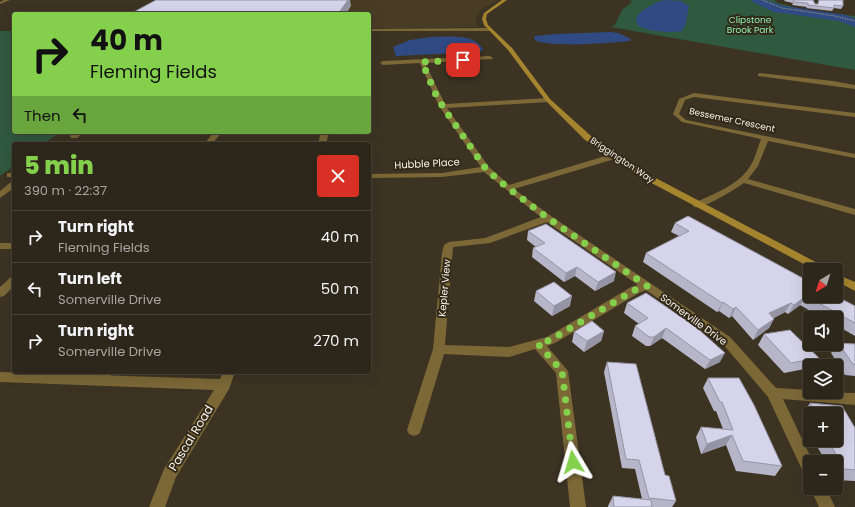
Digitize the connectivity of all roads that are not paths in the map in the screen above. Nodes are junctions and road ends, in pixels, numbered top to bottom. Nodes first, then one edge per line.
1 (8, 0) edge
2 (505, 0) edge
3 (0, 3) edge
4 (371, 30) edge
5 (491, 30) junction
6 (490, 58) dead end
7 (422, 62) junction
8 (383, 63) dead end
9 (760, 75) dead end
10 (855, 87) edge
11 (548, 100) junction
12 (442, 106) junction
13 (855, 115) edge
14 (216, 134) edge
15 (765, 138) junction
16 (210, 142) edge
17 (615, 156) junction
18 (855, 156) edge
19 (486, 169) junction
20 (371, 176) edge
21 (741, 180) junction
22 (12, 186) edge
23 (508, 188) junction
24 (0, 195) edge
25 (697, 205) junction
26 (855, 212) edge
27 (548, 218) junction
28 (0, 246) edge
29 (12, 246) edge
30 (809, 263) edge
31 (843, 281) edge
32 (12, 282) edge
33 (647, 286) junction
34 (855, 287) edge
35 (0, 292) edge
36 (538, 344) junction
37 (439, 349) junction
38 (105, 376) edge
39 (0, 377) edge
40 (227, 378) edge
41 (773, 393) junction
42 (855, 399) edge
43 (414, 430) dead end
44 (803, 456) edge
45 (821, 495) edge
46 (158, 507) edge
47 (578, 507) edge
48 (827, 507) edge

1 - 3 street
2 - 5 street, Briggington Way
4 - 5 street
5 - 11 street, Briggington Way
6 - 7 street
7 - 8 street
7 - 12 street, Somerville Drive
9 - 10 street
11 - 12 street
11 - 17 street, Briggington Way
12 - 19 street, Somerville Drive
13 - 15 street, Bessemer Crescent
14 - 16 street
15 - 18 street, Bessemer Crescent
15 - 21 street
17 - 23 street
17 - 25 street, Briggington Way
19 - 20 street, Hubble Place
19 - 23 street, Somerville Drive
21 - 25 street
21 - 26 street
22 - 24 street
23 - 27 street, Somerville Drive
25 - 30 street, Briggington Way
27 - 33 street, Somerville Drive
27 - 37 street, Kepler View
28 - 29 street
31 - 34 street
32 - 35 street
33 - 36 street
33 - 41 street, Somerville Drive
36 - 37 street
36 - 47 street
37 - 43 street, Kepler View
38 - 39 street
38 - 40 street
40 - 46 street, Pascal Road
41 - 42 street
41 - 44 street, Somerville Drive
45 - 48 street

